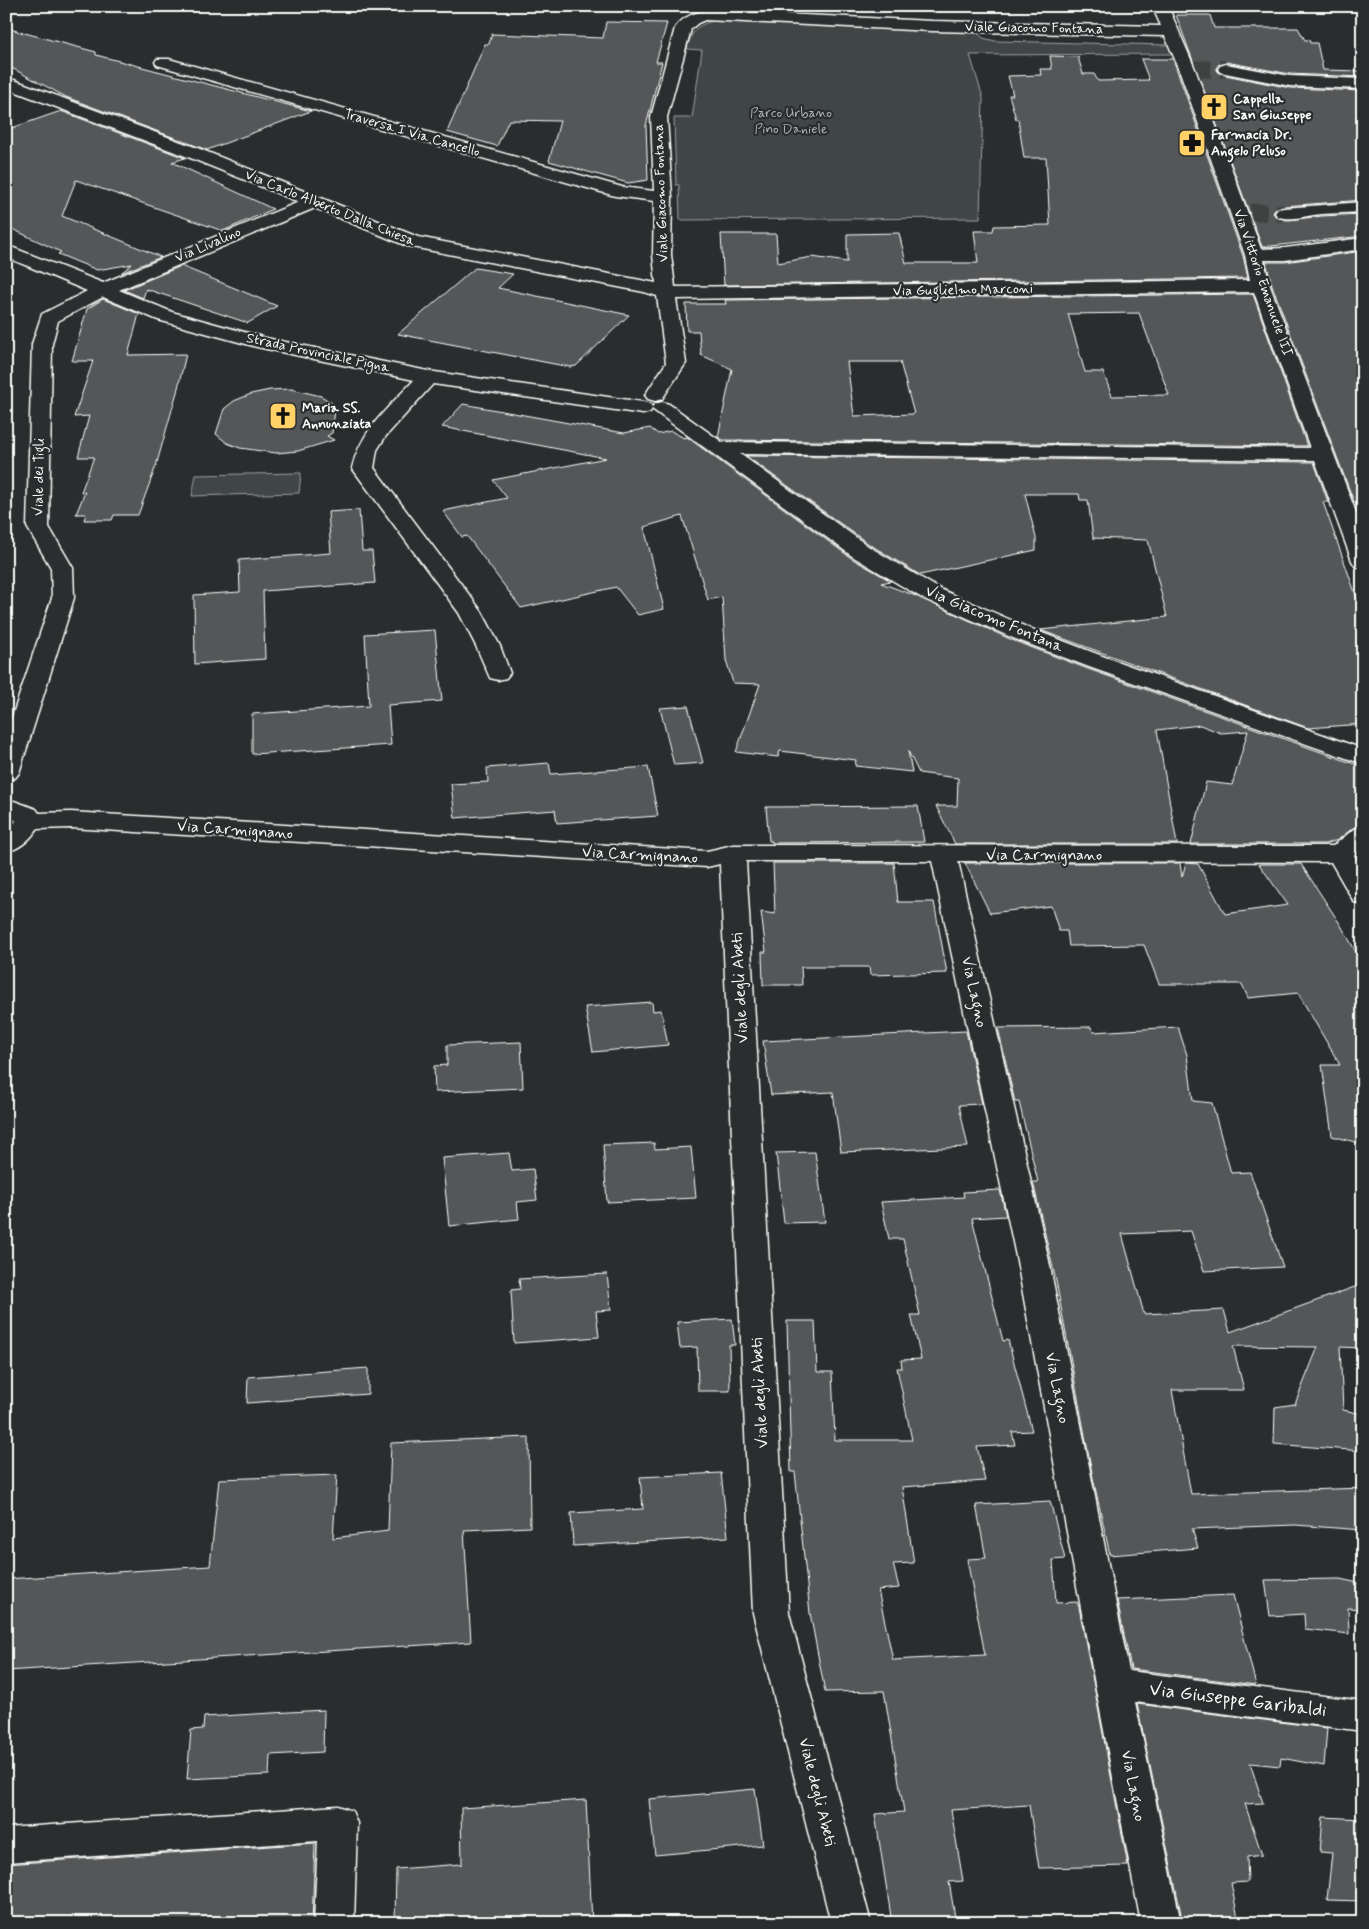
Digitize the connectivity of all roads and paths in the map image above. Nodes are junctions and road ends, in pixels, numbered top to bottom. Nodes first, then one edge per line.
1 (1164, 18) edge
2 (163, 62) dead end
3 (1226, 68) tunnel mouth
4 (6, 82) edge
5 (1363, 84) edge
6 (31, 92) junction
7 (6, 101) edge
8 (663, 197) junction
9 (315, 202) junction
10 (1363, 207) edge
11 (1284, 213) tunnel mouth
12 (1363, 243) edge
13 (6, 250) edge
14 (1254, 255) junction
15 (1261, 286) junction
16 (102, 290) junction
17 (666, 293) junction
18 (428, 377) junction
19 (654, 404) junction
20 (720, 448) junction
21 (1324, 454) junction
22 (1363, 561) edge
23 (498, 673) dead end
24 (1363, 757) edge
25 (6, 773) edge
26 (6, 783) edge
27 (17, 814) edge
28 (1363, 834) edge
29 (6, 844) edge
30 (732, 853) junction
31 (1340, 854) junction
32 (944, 855) junction
33 (1363, 896) edge
34 (1113, 1684) junction
35 (1363, 1716) edge
36 (6, 1845) edge
37 (334, 1923) edge
38 (851, 1923) edge
39 (1161, 1923) edge

1 - 8 street, Viale Giacomo Fontana
1 - 14 street, Via Vittorio Emanuele III
2 - 8 street, Traversa I Via Cancello
3 - 5 street
4 - 6 street, Via Carlo Alberto Dalla Chiesa
6 - 7 street
6 - 9 street, Via Carlo Alberto Dalla Chiesa
8 - 17 street, Viale Giacomo Fontana
9 - 16 street, Via Livalino
9 - 17 street, Via Carlo Alberto Dalla Chiesa
10 - 11 street
12 - 14 street
13 - 16 street, Strada Provinciale Pigna
14 - 15 street, Via Vittorio Emanuele III
15 - 17 street, Via Guglielmo Marconi
15 - 21 street, Via Vittorio Emanuele III
16 - 18 street, Strada Provinciale Pigna
16 - 25 street, Viale dei Tigli
17 - 19 street, Viale Giacomo Fontana
18 - 19 street, Strada Provinciale Pigna
18 - 23 street
19 - 20 street, Via Giacomo Fontana
20 - 21 street
20 - 24 street, Via Giacomo Fontana
21 - 22 street, Via Vittorio Emanuele III
26 - 27 street
27 - 29 street
27 - 30 street, Via Carmignano
28 - 31 street
30 - 32 street, Via Carmignano
30 - 38 street, Viale degli Abeti
31 - 32 street, Via Carmignano
31 - 33 street
32 - 34 street, Via Lagno
34 - 35 street, Via Giuseppe Garibaldi
34 - 39 street, Via Lagno
36 - 37 street

